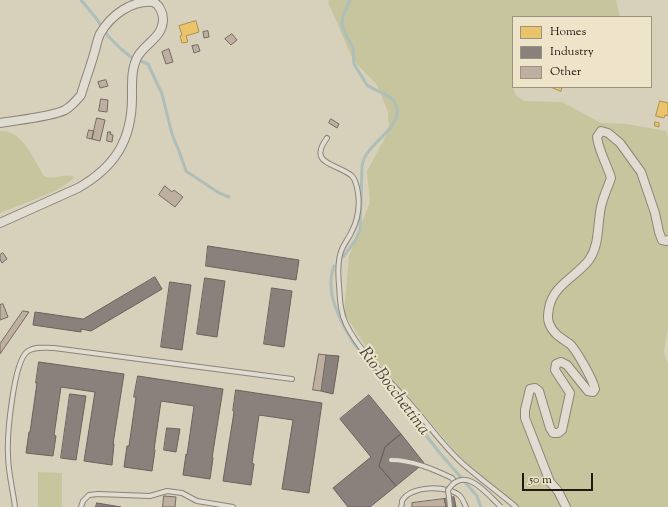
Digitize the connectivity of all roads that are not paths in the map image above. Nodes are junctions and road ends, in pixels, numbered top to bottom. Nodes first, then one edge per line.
1 (0, 123) edge
2 (327, 138) dead end
3 (0, 223) edge
4 (668, 240) edge
5 (292, 379) dead end
6 (391, 460) dead end
7 (454, 482) junction
8 (15, 507) edge
9 (81, 507) edge
10 (233, 507) edge
11 (401, 507) edge
12 (450, 507) edge
13 (466, 507) edge
14 (500, 507) edge
15 (516, 507) edge
16 (566, 507) edge

1 - 3 street
2 - 15 lane
4 - 16 street
5 - 8 lane
6 - 7 lane
7 - 12 lane, bridge
7 - 14 lane, bridge
9 - 10 lane
11 - 13 lane

